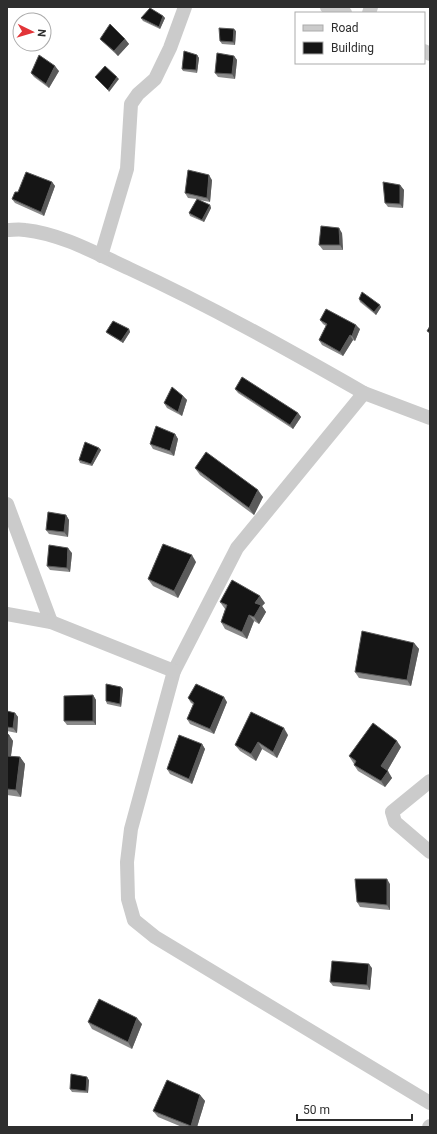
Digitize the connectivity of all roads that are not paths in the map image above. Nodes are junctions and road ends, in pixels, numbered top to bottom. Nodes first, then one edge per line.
1 (185, 7) edge
2 (327, 7) edge
3 (342, 12) edge
4 (7, 230) edge
5 (101, 256) junction
6 (364, 392) junction
7 (430, 418) edge
8 (7, 504) edge
9 (7, 614) edge
10 (52, 622) junction
11 (174, 671) junction
12 (430, 781) edge
13 (430, 852) edge
14 (430, 1102) edge

1 - 5 street
2 - 3 street
4 - 5 street
5 - 6 street
6 - 7 street
6 - 11 street
8 - 10 street
9 - 10 street
10 - 11 street
11 - 14 street
12 - 13 street

